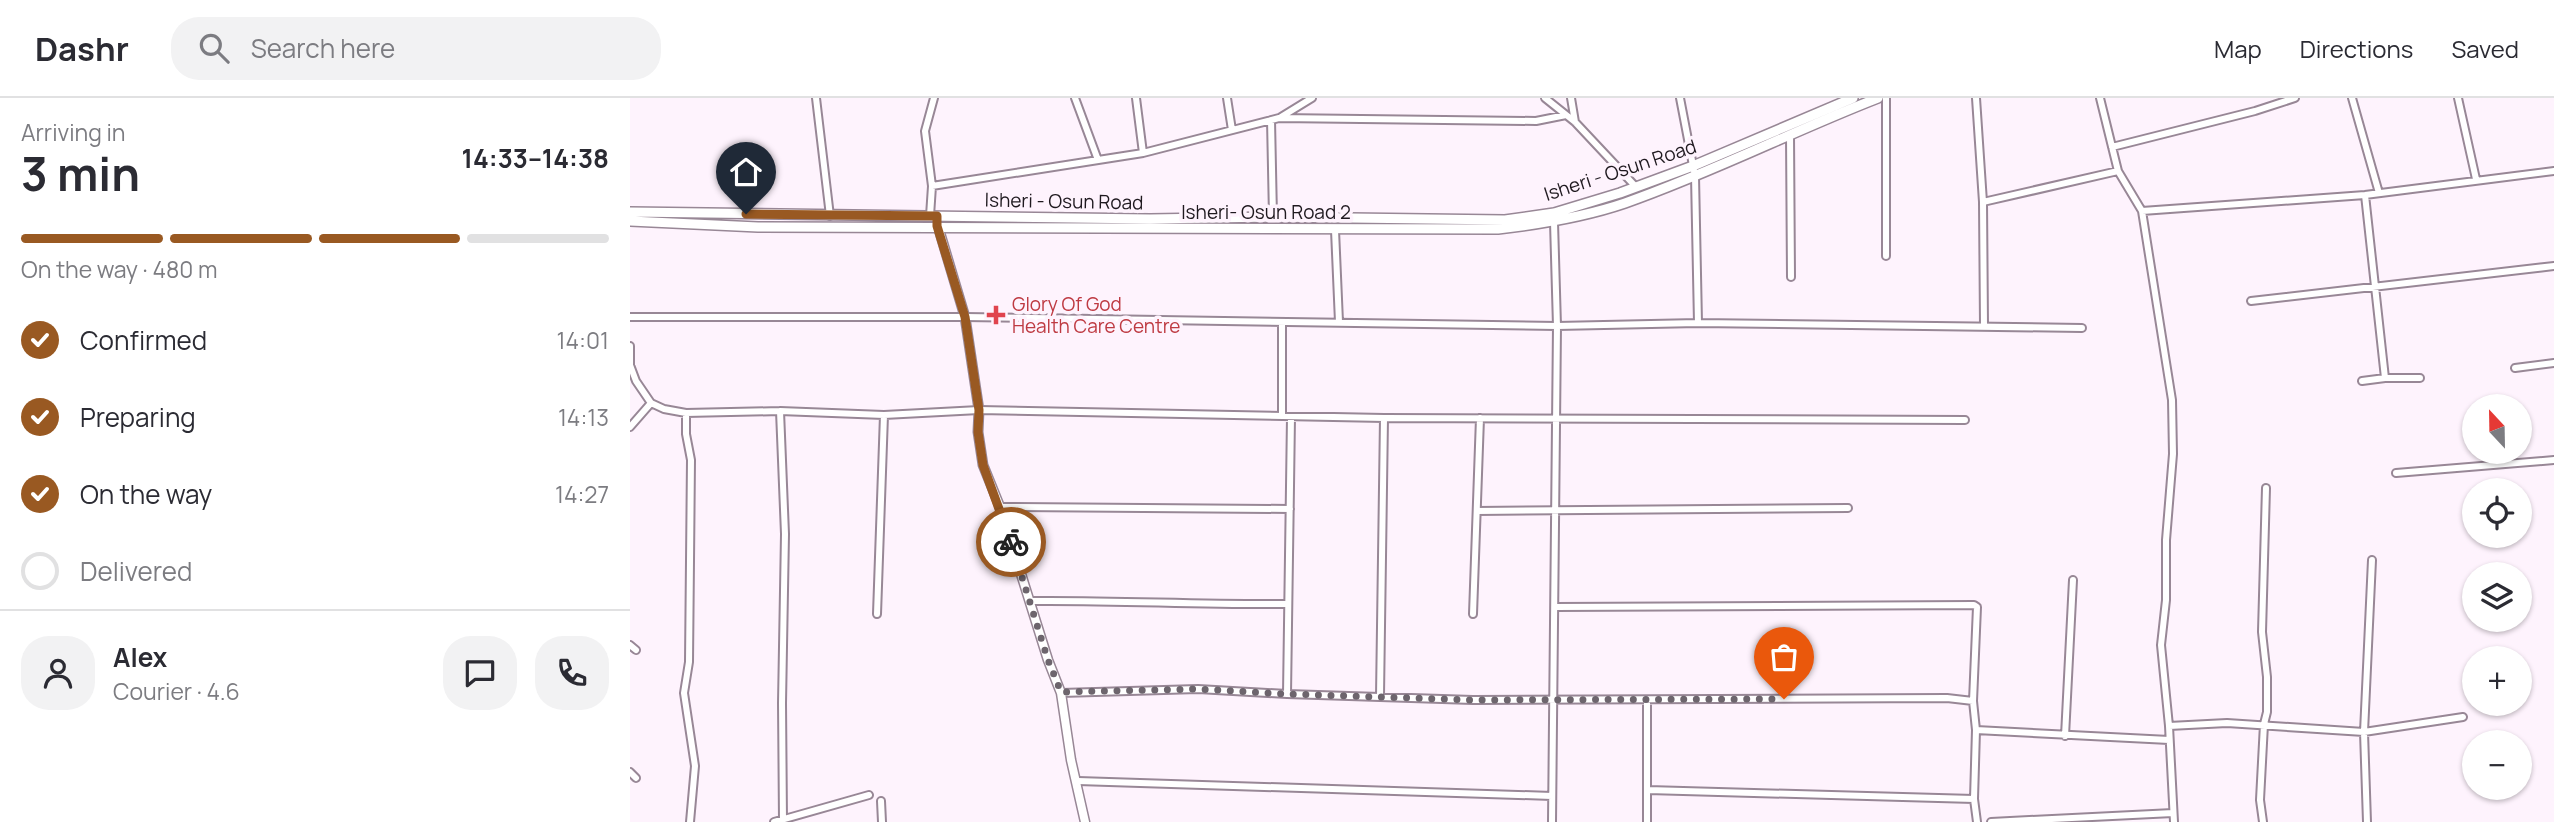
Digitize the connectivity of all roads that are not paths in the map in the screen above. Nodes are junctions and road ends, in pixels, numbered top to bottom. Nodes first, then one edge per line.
1 (816, 98) edge
2 (934, 98) edge
3 (1075, 98) edge
4 (1136, 98) edge
5 (1227, 98) edge
6 (1312, 98) edge
7 (1545, 98) edge
8 (1571, 98) edge
9 (1680, 98) edge
10 (1853, 98) edge
11 (1878, 98) edge
12 (1886, 98) edge
13 (1976, 98) edge
14 (2100, 98) edge
15 (2295, 98) edge
16 (2352, 98) edge
17 (2458, 98) edge
18 (1566, 115) junction
19 (1275, 119) junction
20 (1575, 122) junction
21 (1232, 130) junction
22 (1790, 135) junction
23 (2112, 147) junction
24 (1143, 153) junction
25 (1098, 160) junction
26 (1693, 166) junction
27 (2119, 171) junction
28 (2554, 171) edge
29 (1695, 176) junction
30 (2476, 180) junction
31 (932, 186) junction
32 (1636, 187) junction
33 (2379, 193) junction
34 (2365, 195) junction
35 (1983, 202) junction
36 (2142, 211) junction
37 (630, 212) edge
38 (830, 216) junction
39 (1273, 217) junction
40 (935, 219) junction
41 (630, 221) edge
42 (1554, 222) junction
43 (1335, 230) junction
44 (1886, 256) dead end
45 (2554, 266) edge
46 (1791, 277) dead end
47 (2376, 286) junction
48 (2251, 301) dead end
49 (630, 317) edge
50 (965, 317) junction
51 (1282, 322) junction
52 (1339, 322) junction
53 (1698, 323) junction
54 (1557, 326) junction
55 (1984, 326) junction
56 (2082, 328) dead end
57 (630, 346) edge
58 (2554, 363) edge
59 (2515, 368) dead end
60 (2385, 378) junction
61 (2420, 378) dead end
62 (2362, 381) dead end
63 (651, 403) junction
64 (979, 410) junction
65 (780, 411) junction
66 (685, 413) junction
67 (884, 415) junction
68 (1282, 415) junction
69 (1291, 416) junction
70 (1556, 417) junction
71 (1384, 418) junction
72 (1479, 418) junction
73 (1965, 420) dead end
74 (630, 427) edge
75 (2554, 460) edge
76 (2396, 473) dead end
77 (2266, 488) dead end
78 (1000, 507) junction
79 (1848, 508) dead end
80 (1290, 509) junction
81 (1477, 511) junction
82 (1555, 511) junction
83 (2372, 560) dead end
84 (2073, 580) dead end
85 (1030, 601) junction
86 (1287, 604) junction
87 (1555, 607) junction
88 (877, 614) dead end
89 (1473, 614) dead end
90 (630, 645) edge
91 (636, 650) dead end
92 (1061, 692) junction
93 (1287, 694) junction
94 (1380, 696) junction
95 (1554, 700) junction
96 (1647, 700) junction
97 (1973, 701) junction
98 (2463, 716) dead end
99 (2264, 724) junction
100 (2169, 726) junction
101 (1976, 730) junction
102 (2364, 732) junction
103 (2065, 736) junction
104 (2169, 740) junction
105 (630, 772) edge
106 (636, 778) dead end
107 (1078, 780) junction
108 (1648, 790) junction
109 (869, 795) dead end
110 (1552, 796) junction
111 (1974, 799) junction
112 (881, 801) dead end
113 (2173, 813) junction
114 (778, 821) edge
115 (690, 822) edge
116 (882, 822) edge
117 (1085, 822) edge
118 (1552, 822) edge
119 (1647, 822) edge
120 (1977, 822) edge
121 (1991, 822) edge
122 (2174, 822) edge
123 (2263, 822) edge
124 (2367, 822) edge

1 - 38 street
2 - 31 street
3 - 25 street
4 - 24 street
5 - 21 street
6 - 19 street
7 - 18 street
8 - 20 street
9 - 26 street
10 - 26 main road, Isheri - Osun Road
11 - 22 main road, Isheri- Osun Road 2
12 - 44 street
13 - 35 street
14 - 23 street
15 - 23 street
16 - 33 street
17 - 30 street
18 - 19 street
18 - 20 street
19 - 21 street
19 - 39 street
20 - 32 street
21 - 24 street
22 - 29 main road, Isheri- Osun Road 2
22 - 46 street
23 - 27 street
24 - 25 street
25 - 31 street
26 - 29 street
26 - 32 main road, Isheri - Osun Road
27 - 35 street
27 - 36 street
28 - 30 street
29 - 42 main road, Isheri- Osun Road 2
29 - 53 street
30 - 33 street
31 - 40 street
32 - 39 main road, Isheri - Osun Road
33 - 34 street
34 - 36 street
34 - 47 street
35 - 55 street
36 - 100 street
37 - 38 main road, Isheri - Osun Road
38 - 40 main road, Isheri - Osun Road
39 - 40 main road, Isheri - Osun Road
40 - 41 main road, Isheri- Osun Road 2
40 - 43 main road, Isheri- Osun Road 2
40 - 50 street
42 - 43 main road, Isheri- Osun Road 2
42 - 54 street
43 - 52 street
45 - 47 street
47 - 48 street
47 - 60 street
49 - 50 street
50 - 51 street
50 - 64 street
51 - 52 street
51 - 68 street
52 - 54 street
53 - 54 street
53 - 55 street
54 - 70 street
55 - 56 street
57 - 63 street
58 - 59 street
60 - 61 street
60 - 62 street
63 - 66 street
63 - 74 street
64 - 67 street
64 - 68 street
64 - 78 street
65 - 66 street
65 - 67 street
65 - 114 street
66 - 115 street
67 - 88 street
68 - 69 street
69 - 71 street
69 - 80 street
70 - 72 street
70 - 73 street
70 - 82 street
71 - 72 street
71 - 94 street
72 - 81 street
75 - 76 street
77 - 99 street
78 - 80 street
78 - 85 street
79 - 82 street
80 - 86 street
81 - 82 street
81 - 89 street
82 - 87 street
83 - 102 street
84 - 103 street
85 - 86 street
85 - 92 street
86 - 93 street
87 - 95 street
87 - 97 street
90 - 91 street
92 - 93 street
92 - 107 street
93 - 94 street
94 - 95 street
95 - 96 street
95 - 110 street
96 - 97 street
96 - 108 street
97 - 101 street
98 - 102 street
99 - 100 street
99 - 102 street
99 - 123 street
100 - 104 street
101 - 103 street
101 - 111 street
102 - 124 street
103 - 104 street
104 - 113 street
105 - 106 street
107 - 110 street
107 - 117 street
108 - 111 street
108 - 119 street
109 - 114 street
110 - 118 street
111 - 120 street
112 - 116 street
113 - 121 street
113 - 122 street

